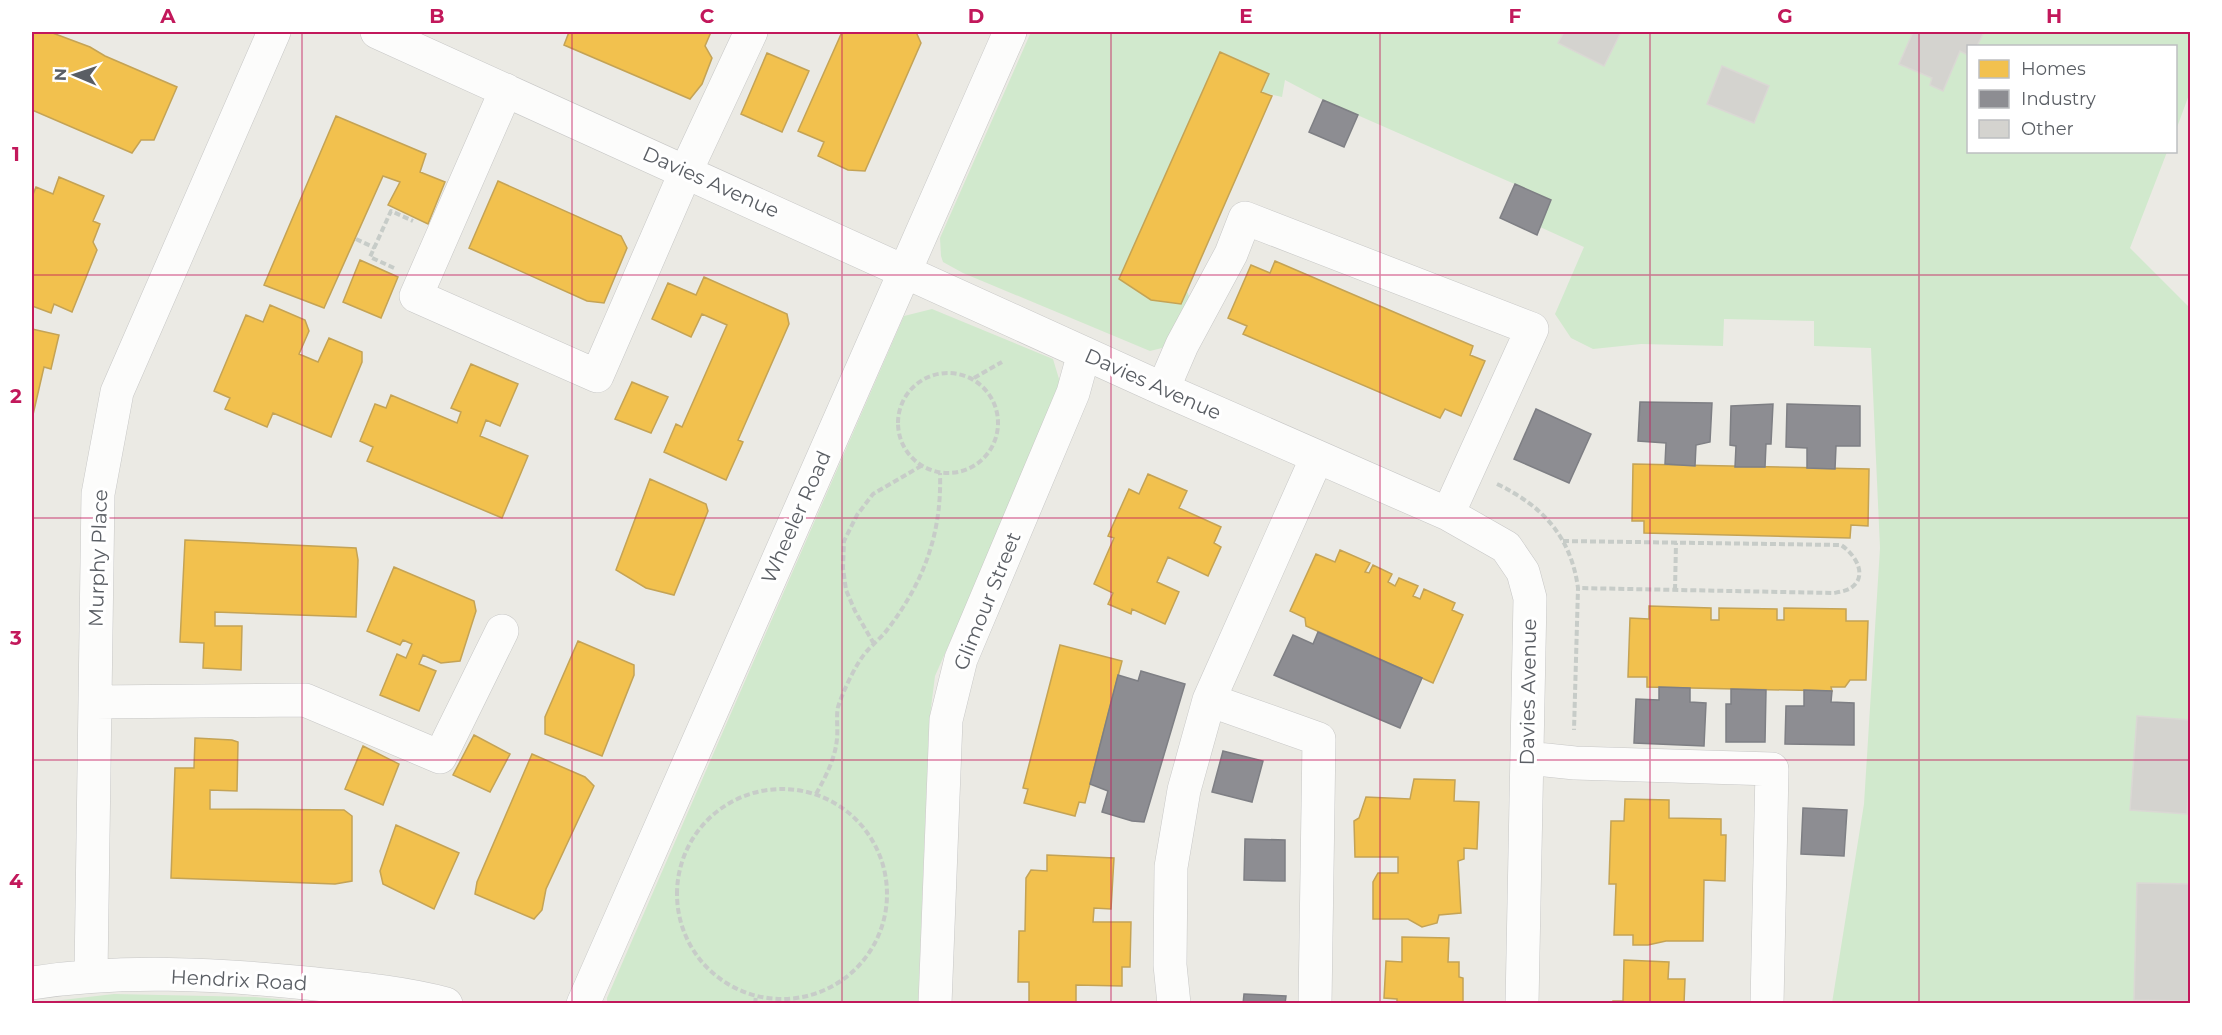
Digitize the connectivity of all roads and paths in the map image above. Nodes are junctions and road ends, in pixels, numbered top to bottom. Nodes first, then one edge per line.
1 (274, 32) edge
2 (377, 32) edge
3 (751, 32) edge
4 (1010, 32) edge
5 (506, 90) junction
6 (686, 171) junction
7 (417, 223) dead end
8 (356, 239) dead end
9 (375, 248) junction
10 (394, 268) dead end
11 (904, 270) junction
12 (1084, 353) junction
13 (1002, 362) dead end
14 (974, 378) junction
15 (1163, 389) junction
16 (1317, 457) junction
17 (921, 466) junction
18 (940, 472) junction
19 (1448, 514) junction
20 (1563, 541) dead end
21 (1676, 543) junction
22 (1578, 588) dead end
23 (1675, 590) junction
24 (502, 631) dead end
25 (874, 644) junction
26 (1209, 700) junction
27 (95, 702) junction
28 (1527, 758) junction
29 (816, 794) junction
30 (91, 975) junction
31 (32, 982) edge
32 (756, 996) junction
33 (446, 1004) edge
34 (584, 1004) edge
35 (755, 1004) edge
36 (935, 1004) edge
37 (1174, 1004) edge
38 (1315, 1004) edge
39 (1522, 1004) edge
40 (1767, 1004) edge

1 - 27 street, Murphy Place
2 - 5 street, Davies Avenue
3 - 6 street
4 - 11 street, Wheeler Road
5 - 6 street, Davies Avenue
5 - 6 street
6 - 11 street, Davies Avenue
7 - 9 path
8 - 9 path
9 - 10 path
11 - 12 street, Davies Avenue
11 - 34 street, Wheeler Road
12 - 15 street, Davies Avenue
12 - 36 street, Glimour Street
13 - 14 path
14 - 17 path
14 - 18 path
15 - 16 street, Davies Avenue
15 - 19 street
16 - 19 street, Davies Avenue
16 - 26 street
17 - 18 path
17 - 25 path
18 - 25 path
19 - 28 street, Davies Avenue
20 - 21 path
21 - 23 path
21 - 23 path
22 - 23 path
24 - 27 street
25 - 29 path
26 - 37 street
26 - 38 street
27 - 30 street, Murphy Place
28 - 39 street, Davies Avenue
28 - 40 street
29 - 32 path
29 - 32 path
30 - 31 street, Hendrix Road
30 - 33 street, Hendrix Road
32 - 35 path

